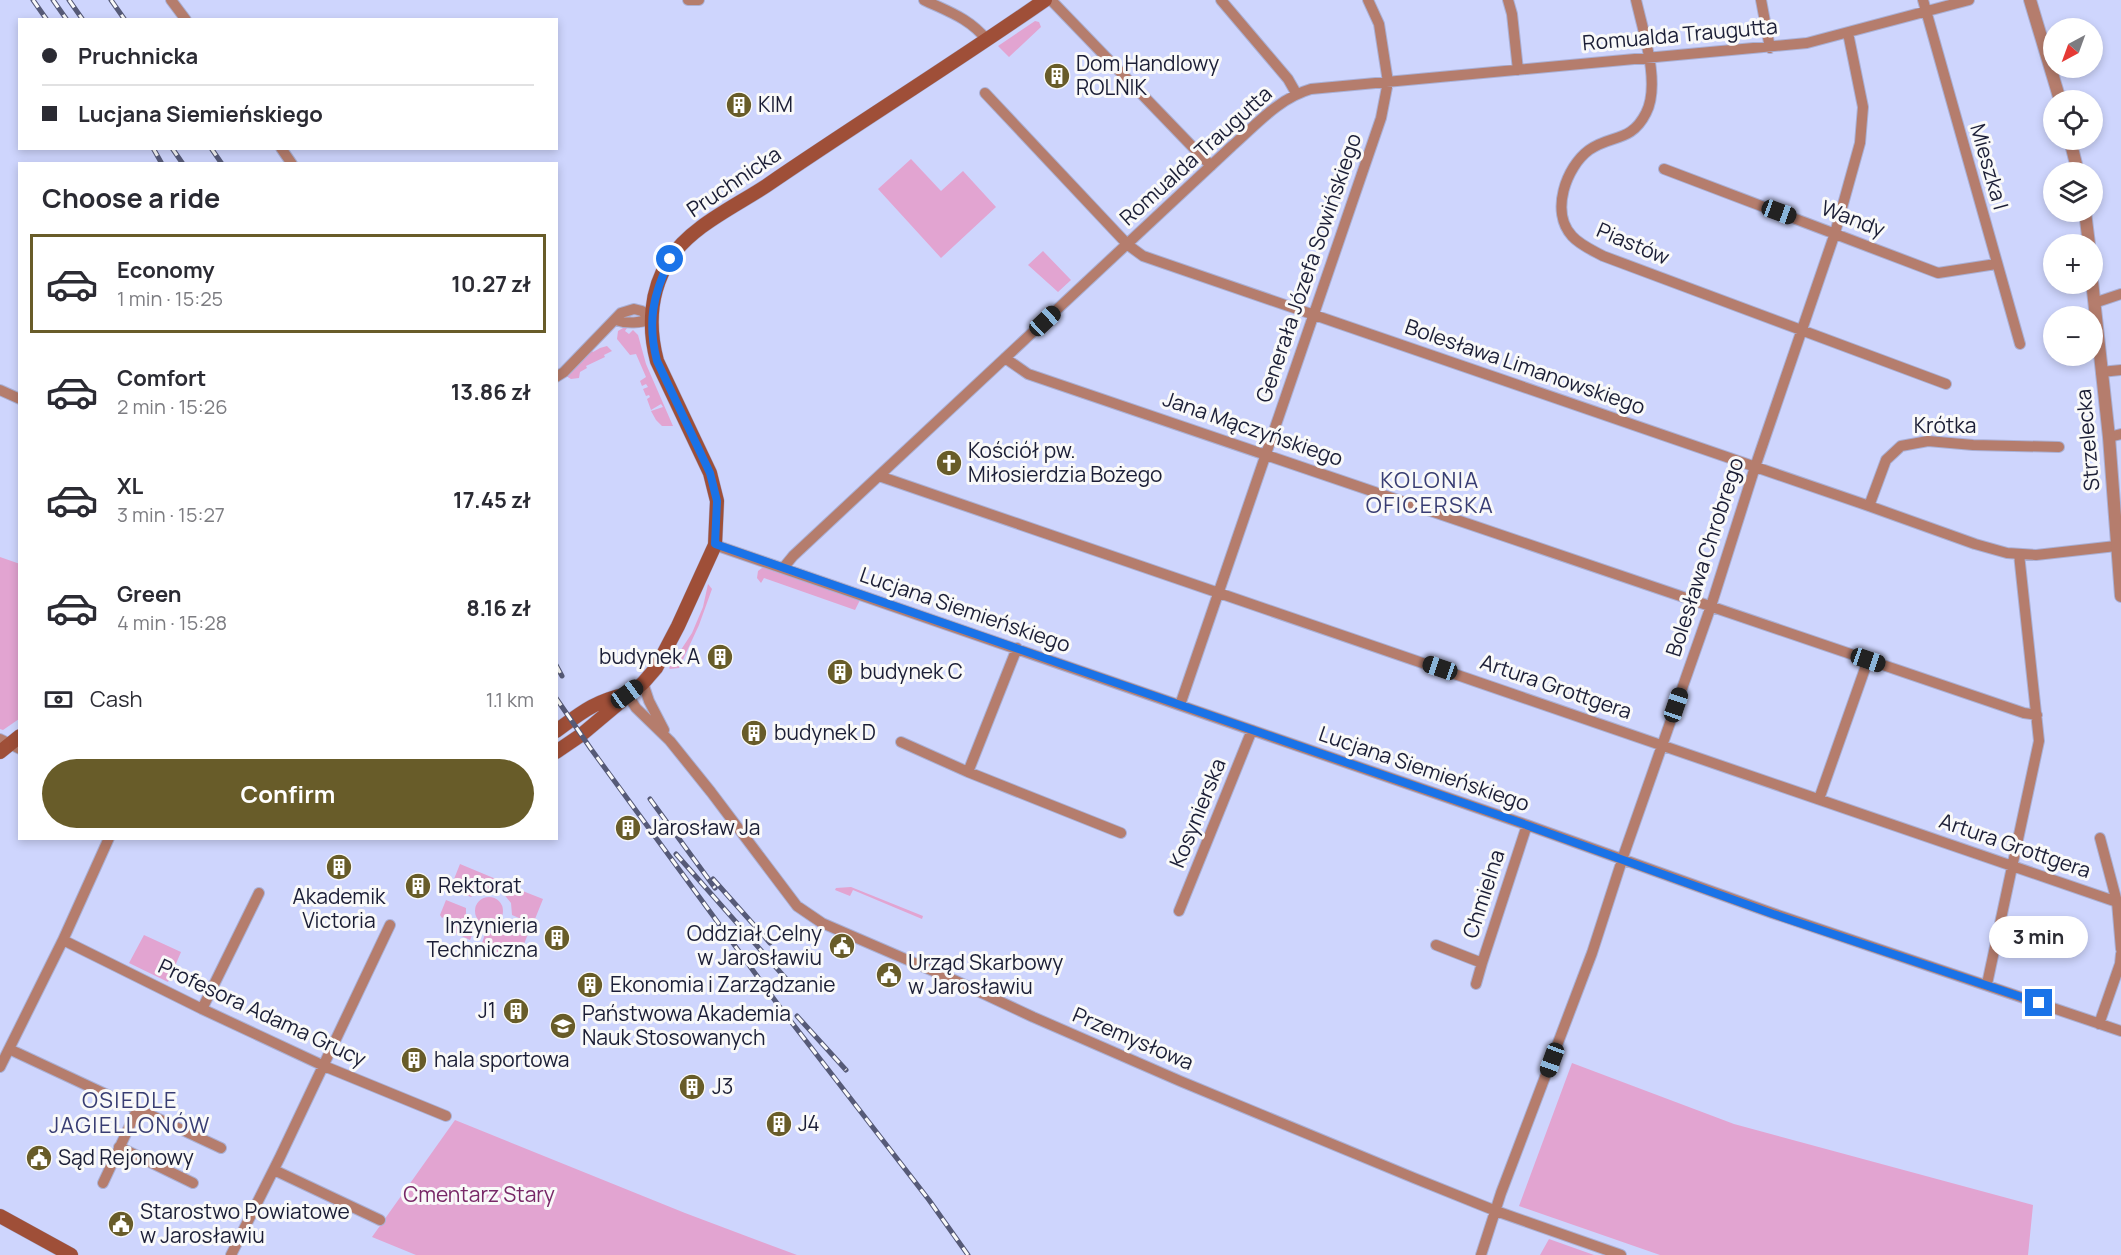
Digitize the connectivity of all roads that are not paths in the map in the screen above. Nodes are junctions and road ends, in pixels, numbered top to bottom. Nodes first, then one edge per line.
1 (171, 0) edge
2 (688, 0) edge
3 (699, 0) edge
4 (924, 0) edge
5 (1045, 0) edge
6 (1051, 0) edge
7 (1221, 0) edge
8 (1368, 0) edge
9 (1508, 0) edge
10 (1636, 0) edge
11 (1761, 0) edge
12 (1923, 0) edge
13 (1969, 0) edge
14 (2030, 0) edge
15 (1925, 12) junction
16 (184, 18) edge
17 (1848, 33) junction
18 (987, 40) junction
19 (1770, 48) junction
20 (1648, 57) junction
21 (1518, 70) junction
22 (1388, 82) junction
23 (2057, 90) edge
24 (984, 93) dead end
25 (1296, 93) junction
26 (1211, 166) junction
27 (1665, 169) dead end
28 (1835, 233) junction
29 (1128, 245) junction
30 (1996, 264) junction
31 (2093, 294) edge
32 (2121, 294) edge
33 (2094, 303) junction
34 (1313, 314) junction
35 (651, 319) junction
36 (1802, 329) junction
37 (2020, 344) dead end
38 (1005, 358) junction
39 (2121, 370) edge
40 (2101, 372) junction
41 (558, 375) edge
42 (1946, 384) dead end
43 (0, 390) edge
44 (18, 398) edge
45 (2115, 436) edge
46 (2059, 447) dead end
47 (1265, 454) junction
48 (1755, 467) junction
49 (879, 476) junction
50 (1869, 506) junction
51 (2118, 527) edge
52 (715, 544) junction
53 (2116, 546) junction
54 (2019, 554) junction
55 (784, 567) junction
56 (1219, 591) junction
57 (2121, 596) edge
58 (1711, 606) junction
59 (1017, 648) junction
60 (1868, 660) junction
61 (643, 683) junction
62 (627, 694) junction
63 (1180, 705) junction
64 (2037, 714) junction
65 (558, 730) edge
66 (1252, 730) junction
67 (670, 741) junction
68 (901, 742) dead end
69 (1662, 744) junction
70 (558, 751) edge
71 (968, 772) junction
72 (1819, 799) junction
73 (1527, 825) junction
74 (1121, 833) dead end
75 (2100, 838) dead end
76 (108, 840) edge
77 (1623, 861) junction
78 (2013, 866) junction
79 (259, 893) dead end
80 (2116, 902) junction
81 (1179, 911) dead end
82 (390, 925) dead end
83 (63, 940) junction
84 (1436, 945) dead end
85 (2121, 951) edge
86 (1482, 963) junction
87 (1476, 984) dead end
88 (1987, 984) junction
89 (202, 1009) junction
90 (2099, 1024) junction
91 (2121, 1031) edge
92 (9, 1049) junction
93 (324, 1066) junction
94 (0, 1067) edge
95 (136, 1110) junction
96 (446, 1116) dead end
97 (119, 1147) junction
98 (221, 1149) dead end
99 (274, 1170) junction
100 (103, 1183) dead end
101 (193, 1183) dead end
102 (1496, 1210) junction
103 (0, 1216) edge
104 (380, 1220) dead end
105 (0, 1222) edge
106 (55, 1246) junction
107 (71, 1255) edge
108 (231, 1255) edge
109 (1481, 1255) edge
110 (1621, 1255) edge

1 - 16 street
2 - 3 street
4 - 18 street
5 - 18 main road, Pruchnicka
6 - 26 street
7 - 25 street
8 - 22 street, Generała Józefa Sowińskiego
9 - 21 street
10 - 20 street, Piastów
11 - 19 street
12 - 15 street, Mieszka I
13 - 15 street, Romualda Traugutta
14 - 23 street
15 - 17 street, Romualda Traugutta
15 - 30 street, Mieszka I
17 - 19 street, Romualda Traugutta
17 - 28 street, Bolesława Chrobrego
18 - 35 main road, Pruchnicka
19 - 20 street, Romualda Traugutta
20 - 21 street, Romualda Traugutta
20 - 36 street, Piastów
21 - 22 street, Romualda Traugutta
22 - 25 street, Romualda Traugutta
22 - 34 street, Generała Józefa Sowińskiego
24 - 29 street, Bolesława Limanowskiego
25 - 26 street, Romualda Traugutta
26 - 29 street, Romualda Traugutta
27 - 28 street, Wandy
28 - 30 street, Wandy
28 - 36 street, Bolesława Chrobrego
29 - 34 street, Bolesława Limanowskiego
29 - 38 street, Romualda Traugutta
30 - 37 street, Mieszka I
31 - 33 street, Strzelecka
32 - 33 street
33 - 40 street, Strzelecka
34 - 47 street, Generała Józefa Sowińskiego
34 - 48 street, Bolesława Limanowskiego
35 - 41 street
35 - 52 main road, Pruchnicka
36 - 42 street, Piastów
36 - 48 street, Bolesława Chrobrego
38 - 47 street, Jana Mączyńskiego
38 - 49 street, Romualda Traugutta
39 - 40 street
40 - 45 street, Strzelecka
43 - 44 street
45 - 51 street, Strzelecka
46 - 50 street, Krótka
47 - 56 street, Generała Józefa Sowińskiego
47 - 58 street, Jana Mączyńskiego
48 - 50 street, Bolesława Limanowskiego
48 - 58 street, Bolesława Chrobrego
49 - 55 street, Romualda Traugutta
49 - 56 street, Artura Grottgera
50 - 54 street, Bolesława Limanowskiego
51 - 53 street, Strzelecka
52 - 55 street, Lucjana Siemieńskiego
52 - 61 main road, Pruchnicka
53 - 54 street, Bolesława Limanowskiego
53 - 57 street, Strzelecka
54 - 64 street
55 - 59 street, Lucjana Siemieńskiego
56 - 63 street, Generała Józefa Sowińskiego
56 - 69 street, Artura Grottgera
58 - 60 street, Jana Mączyńskiego
58 - 69 street, Bolesława Chrobrego
59 - 63 street, Lucjana Siemieńskiego
59 - 71 street
60 - 64 street, Jana Mączyńskiego
60 - 72 street
61 - 62 main road, Pruchnicka
61 - 67 street
62 - 65 main road, Pruchnicka
62 - 67 street
62 - 70 main road, Pruchnicka
63 - 66 street, Lucjana Siemieńskiego
64 - 78 street
66 - 73 street, Lucjana Siemieńskiego
66 - 81 street, Kosynierska
67 - 102 street, Przemysłowa
68 - 71 street
69 - 72 street, Artura Grottgera
69 - 77 street, Bolesława Chrobrego
71 - 74 street
72 - 78 street, Artura Grottgera
73 - 77 street, Lucjana Siemieńskiego
73 - 86 street, Chmielna
75 - 80 street, Artura Grottgera
76 - 83 street
77 - 88 street, Lucjana Siemieńskiego
77 - 102 street, Bolesława Chrobrego
78 - 80 street, Artura Grottgera
78 - 88 street
79 - 89 street
80 - 85 street, Artura Grottgera
82 - 93 street
83 - 89 street, Profesora Adama Grucy
83 - 92 street
84 - 86 street, Chmielna
85 - 90 street, Artura Grottgera
86 - 87 street
88 - 90 street, Lucjana Siemieńskiego
89 - 93 street, Profesora Adama Grucy
90 - 91 street, Lucjana Siemieńskiego
92 - 94 street
92 - 95 street
93 - 96 street, Profesora Adama Grucy
93 - 99 street
95 - 97 street
95 - 98 street
97 - 100 street
97 - 101 street
99 - 104 street
99 - 108 street
102 - 109 street, Bolesława Chrobrego
102 - 110 street, Przemysłowa
103 - 106 main road
105 - 106 main road
106 - 107 main road

